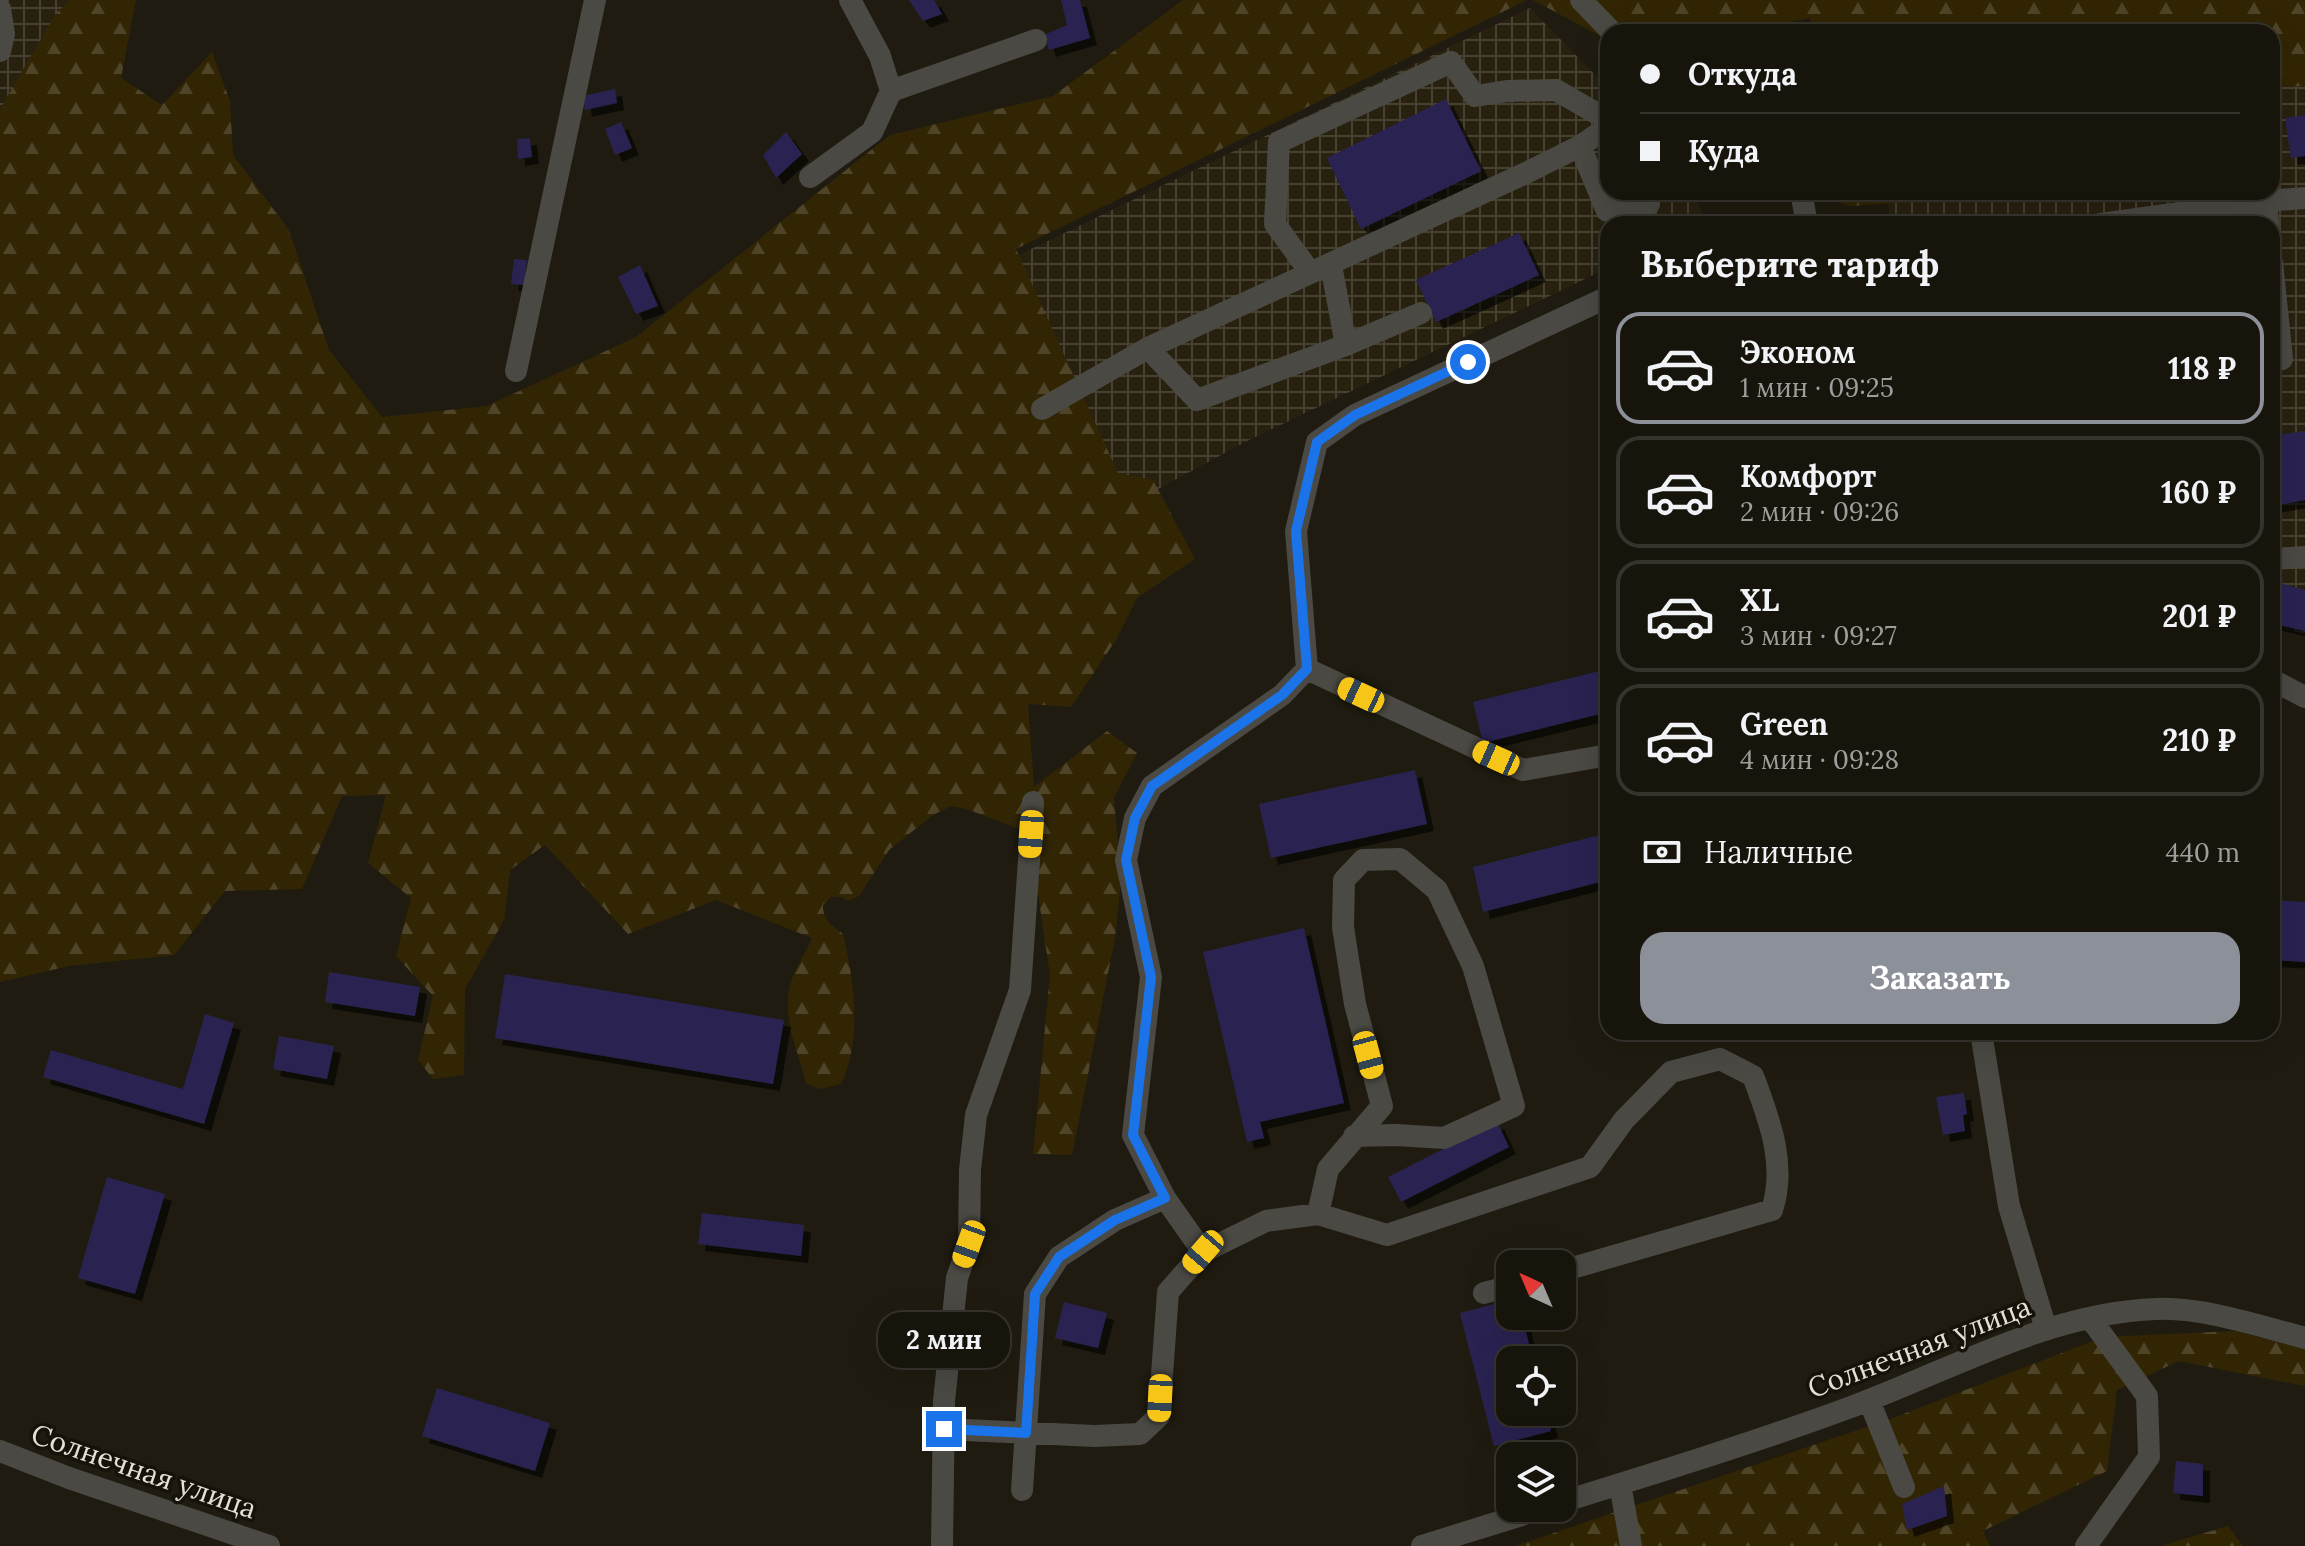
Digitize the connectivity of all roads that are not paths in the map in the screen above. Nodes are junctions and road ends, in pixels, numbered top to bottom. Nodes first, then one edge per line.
1 (595, 0) edge
2 (850, 0) edge
3 (1581, 0) edge
4 (0, 9) edge
5 (1604, 24) edge
6 (1036, 40) dead end
7 (0, 51) edge
8 (891, 91) junction
9 (1600, 115) edge
10 (1600, 132) edge
11 (1580, 146) junction
12 (810, 177) dead end
13 (1600, 194) edge
14 (2305, 198) edge
15 (1602, 200) edge
16 (2279, 200) edge
17 (2280, 200) edge
18 (2266, 201) junction
19 (1649, 204) dead end
20 (2158, 216) edge
21 (2267, 216) edge
22 (1321, 269) junction
23 (1600, 301) edge
24 (1421, 313) dead end
25 (2280, 340) edge
26 (1346, 345) junction
27 (1148, 348) junction
28 (2280, 360) edge
29 (516, 371) dead end
30 (1042, 409) dead end
31 (2305, 557) edge
32 (2280, 559) edge
33 (1307, 669) junction
34 (2280, 684) edge
35 (2305, 697) edge
36 (1600, 756) edge
37 (1033, 802) dead end
38 (1982, 1040) edge
39 (1354, 1136) junction
40 (1165, 1198) junction
41 (1318, 1214) junction
42 (1203, 1252) junction
43 (1576, 1267) edge
44 (1496, 1290) edge
45 (1484, 1293) dead end
46 (2090, 1318) junction
47 (2046, 1329) junction
48 (2305, 1338) edge
49 (1869, 1400) junction
50 (944, 1429) junction
51 (1026, 1433) junction
52 (0, 1451) edge
53 (1620, 1484) junction
54 (1904, 1487) dead end
55 (1022, 1490) dead end
56 (1576, 1498) edge
57 (1499, 1522) edge
58 (269, 1546) edge
59 (942, 1546) edge
60 (1422, 1546) edge
61 (1631, 1546) edge
62 (2086, 1546) edge

1 - 29 street
2 - 8 street
3 - 5 street
4 - 7 street
6 - 8 street
8 - 12 street
9 - 22 street
10 - 11 street
11 - 13 street
11 - 22 street
14 - 17 street
15 - 19 street
16 - 18 street
18 - 20 street
18 - 21 street
22 - 26 street
22 - 27 street
23 - 33 street
24 - 26 street
25 - 28 street
26 - 27 street
27 - 30 street
31 - 32 street
33 - 36 street
33 - 40 street
34 - 35 street
37 - 50 street
38 - 47 street
39 - 39 street
39 - 41 street
40 - 42 street
40 - 51 street
41 - 42 street
41 - 43 street
42 - 51 street
44 - 45 street
46 - 47 street, Солнечная улица
46 - 48 street, Солнечная улица
46 - 62 street
47 - 49 street, Солнечная улица
49 - 53 street, Солнечная улица
49 - 54 street
50 - 51 street
50 - 59 street
51 - 55 street
52 - 58 street, Солнечная улица
53 - 56 street, Солнечная улица
53 - 61 street
57 - 60 street

